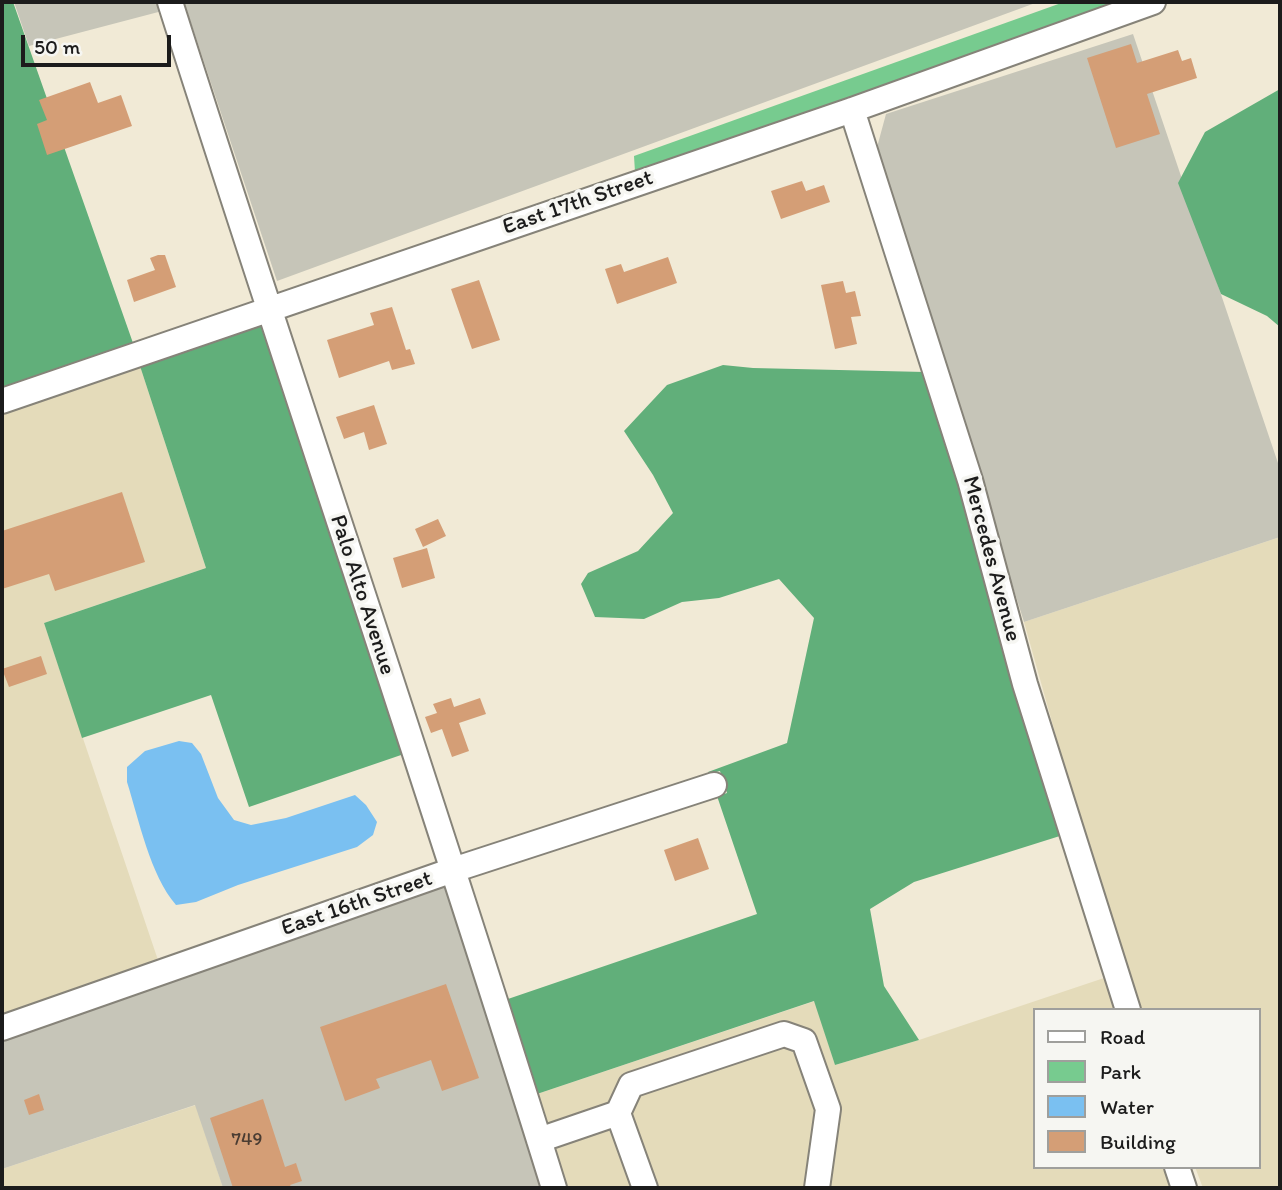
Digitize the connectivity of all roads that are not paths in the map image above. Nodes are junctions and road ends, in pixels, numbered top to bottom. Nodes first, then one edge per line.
1 (170, 2) edge
2 (1153, 2) edge
3 (852, 110) junction
4 (268, 309) junction
5 (2, 401) edge
6 (714, 785) dead end
7 (453, 870) junction
8 (1127, 1008) edge
9 (2, 1028) edge
10 (618, 1113) junction
11 (539, 1140) junction
12 (1178, 1169) edge
13 (554, 1188) edge
14 (646, 1188) edge
15 (817, 1188) edge
16 (1184, 1188) edge

1 - 4 street, Palo Alto Avenue
2 - 3 street, East 17th Street
3 - 4 street, East 17th Street
3 - 8 street, Mercedes Avenue
4 - 5 street, East 17th Street
4 - 7 street, Palo Alto Avenue
6 - 7 street, East 16th Street
7 - 9 street, East 16th Street
7 - 11 street, Palo Alto Avenue
10 - 11 street
10 - 14 street
10 - 15 street
11 - 13 street, Palo Alto Avenue
12 - 16 street

